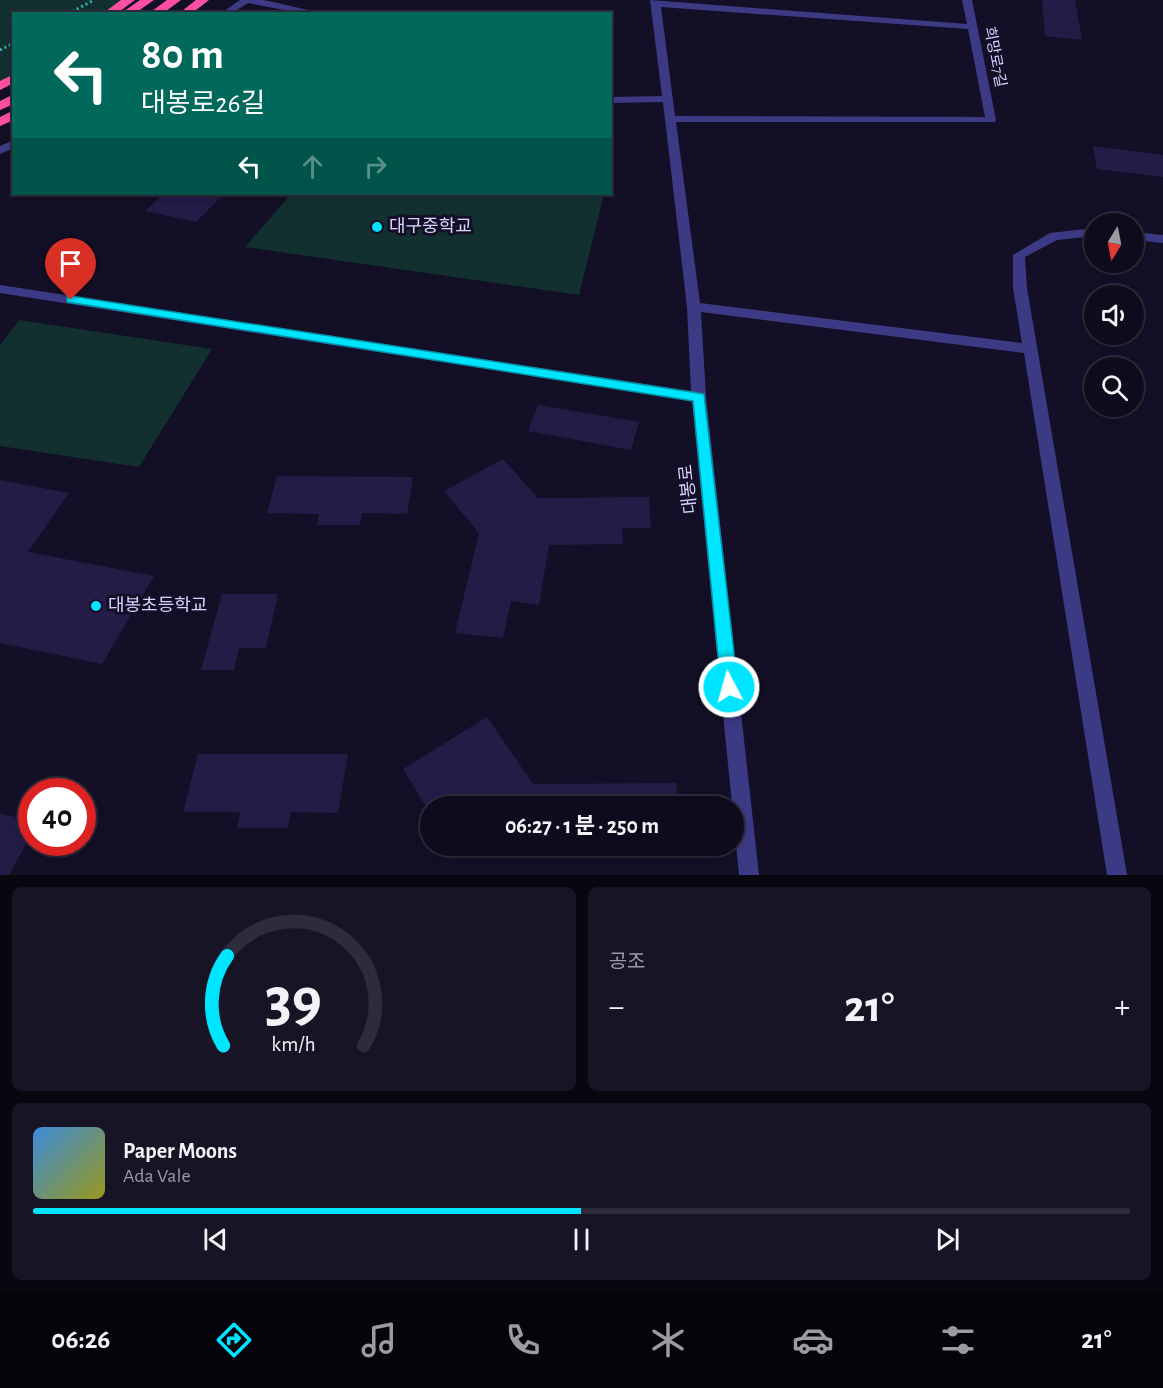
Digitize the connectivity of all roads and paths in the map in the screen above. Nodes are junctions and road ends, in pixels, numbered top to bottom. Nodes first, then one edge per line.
1 (94, 0) edge
2 (129, 0) edge
3 (148, 0) edge
4 (175, 0) edge
5 (203, 0) edge
6 (247, 0) edge
7 (967, 0) edge
8 (655, 2) edge
9 (72, 12) edge
10 (110, 12) edge
11 (127, 12) edge
12 (156, 12) edge
13 (186, 12) edge
14 (227, 12) edge
15 (311, 12) edge
16 (974, 27) junction
17 (667, 99) junction
18 (612, 100) edge
19 (670, 119) junction
20 (1084, 233) edge
21 (1144, 237) edge
22 (1163, 239) edge
23 (0, 289) edge
24 (694, 307) junction
25 (1029, 349) junction
26 (699, 398) junction
27 (749, 875) edge
28 (1117, 875) edge

1 - 9 path
2 - 10 highway
3 - 11 highway
4 - 12 highway
5 - 13 highway
6 - 14 street
6 - 15 street
7 - 16 street, 희망로7길
8 - 16 street
8 - 17 street, 대봉로
16 - 19 street, 희망로7길
17 - 18 street
17 - 19 street, 대봉로
19 - 24 street, 대봉로
20 - 25 street
21 - 22 street
23 - 26 street
24 - 25 street
24 - 26 street, 대봉로
25 - 28 street
26 - 27 street, 대봉로

